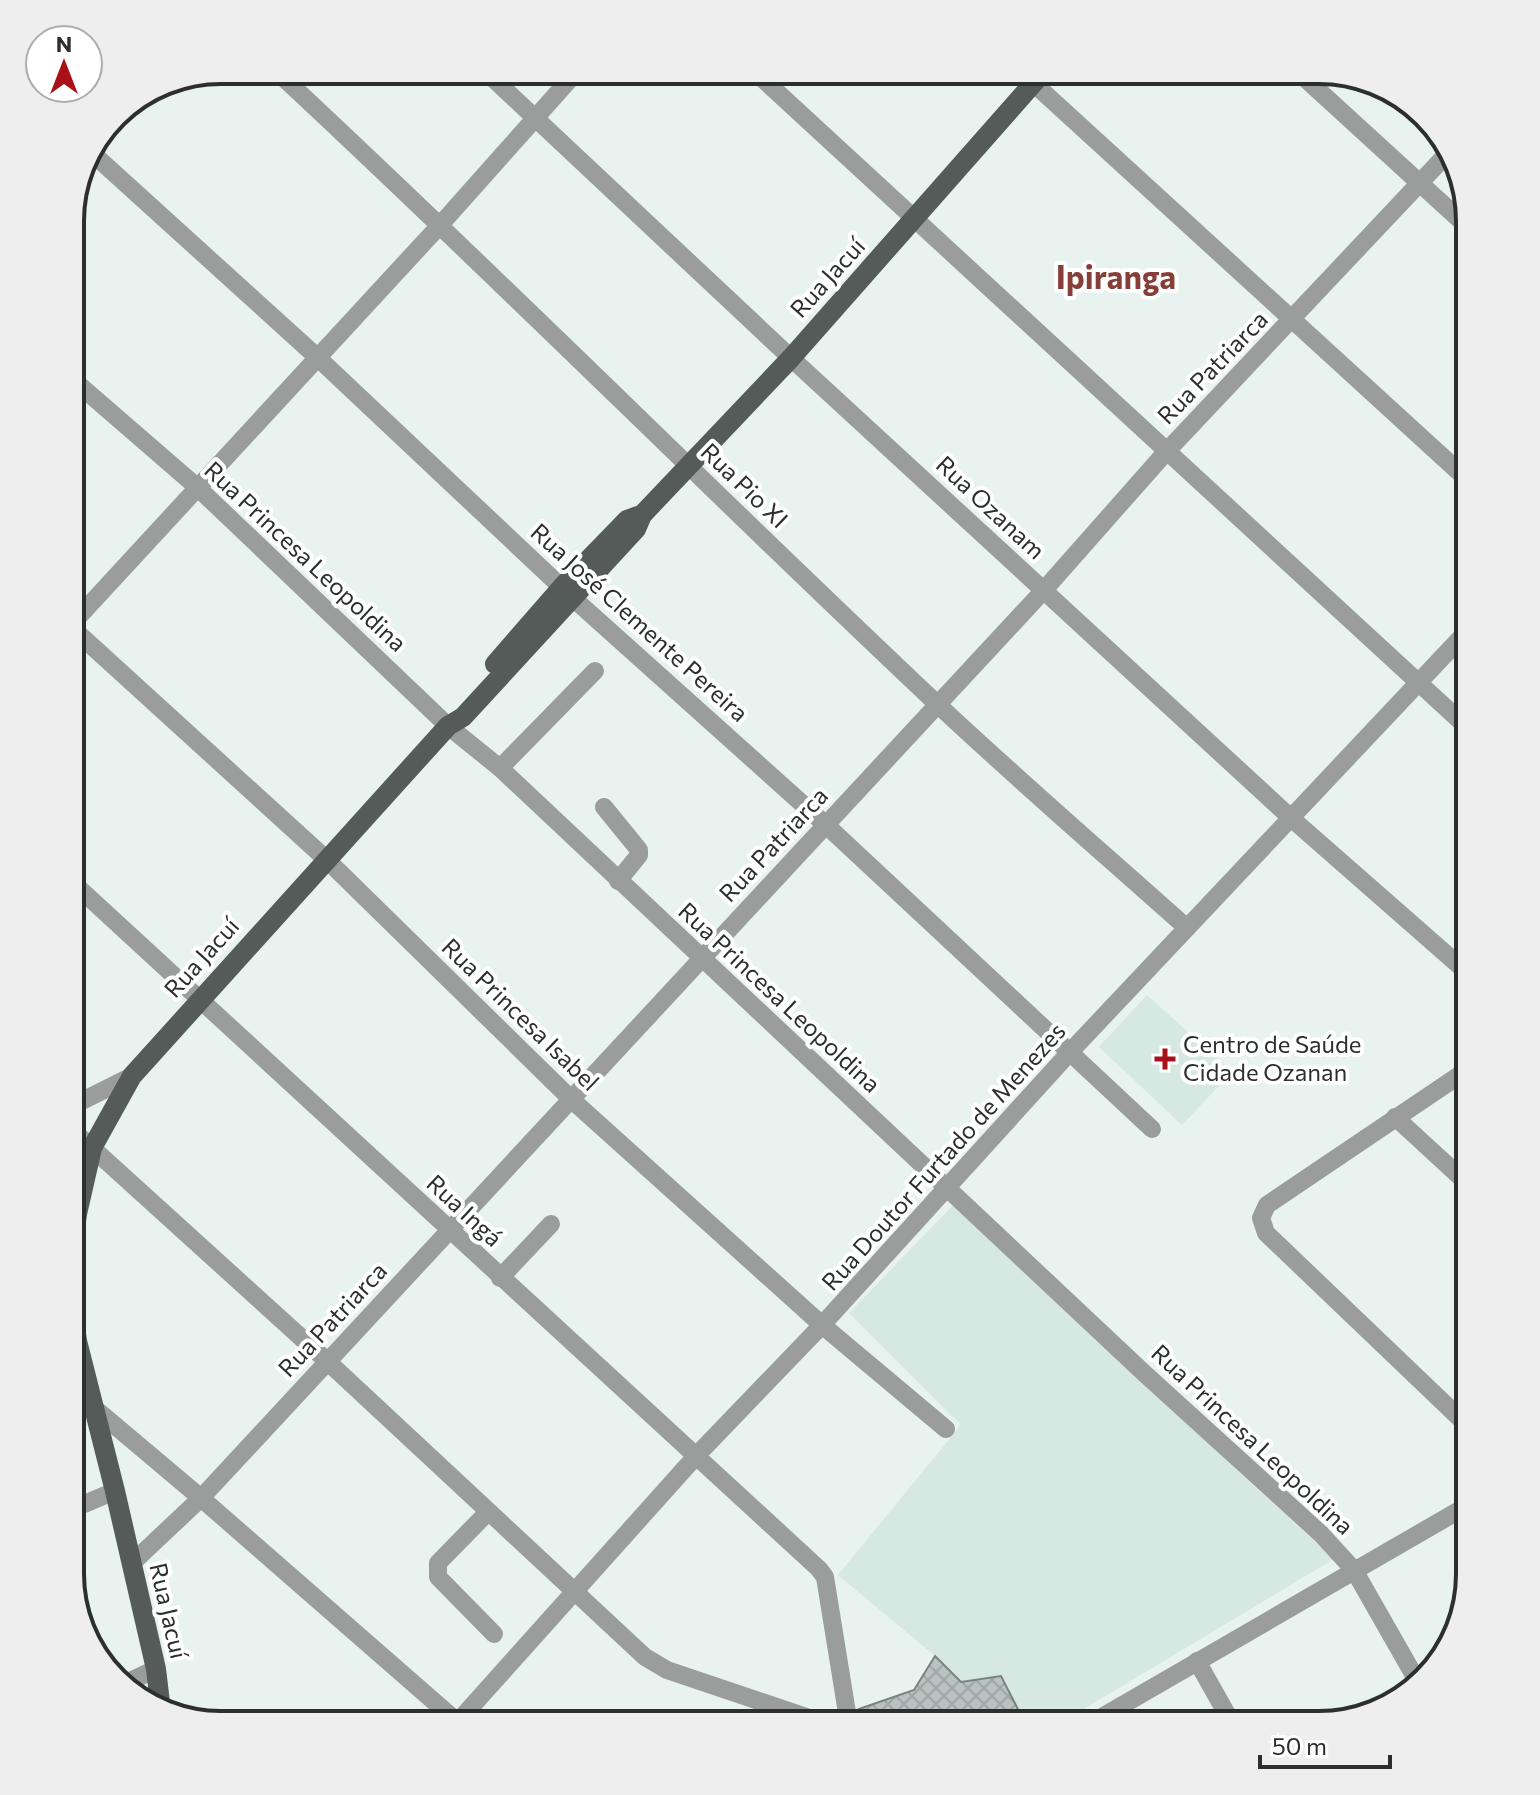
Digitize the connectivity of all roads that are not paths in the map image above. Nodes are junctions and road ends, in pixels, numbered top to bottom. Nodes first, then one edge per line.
1 (290, 84) edge
2 (499, 84) edge
3 (565, 84) edge
4 (768, 84) edge
5 (1025, 84) edge
6 (1042, 84) edge
7 (1311, 84) edge
8 (536, 117) junction
9 (103, 153) edge
10 (1442, 160) edge
11 (1420, 185) junction
12 (1456, 216) edge
13 (915, 219) junction
14 (441, 224) junction
15 (1292, 319) junction
16 (317, 357) junction
17 (791, 358) junction
18 (84, 389) edge
19 (1166, 452) junction
20 (689, 468) junction
21 (1456, 469) edge
22 (197, 487) junction
23 (1044, 590) junction
24 (568, 593) junction
25 (84, 611) edge
26 (84, 639) edge
27 (1456, 643) edge
28 (595, 671) dead end
29 (1418, 683) junction
30 (937, 704) junction
31 (1456, 717) edge
32 (448, 726) junction
33 (500, 768) junction
34 (604, 807) dead end
35 (1291, 818) junction
36 (826, 825) junction
37 (327, 860) junction
38 (618, 881) junction
39 (84, 893) edge
40 (1187, 928) junction
41 (701, 959) junction
42 (1456, 963) edge
43 (200, 998) junction
44 (1070, 1052) junction
45 (132, 1076) junction
46 (1456, 1077) edge
47 (84, 1100) edge
48 (572, 1100) junction
49 (1395, 1117) junction
50 (1152, 1129) dead end
51 (84, 1141) edge
52 (92, 1148) junction
53 (1456, 1173) edge
54 (84, 1183) edge
55 (949, 1188) junction
56 (551, 1224) dead end
57 (448, 1230) junction
58 (500, 1278) junction
59 (822, 1325) junction
60 (327, 1361) junction
61 (84, 1370) edge
62 (84, 1398) edge
63 (93, 1407) junction
64 (1456, 1415) edge
65 (946, 1429) dead end
66 (696, 1456) junction
67 (115, 1491) junction
68 (201, 1498) junction
69 (84, 1504) edge
70 (488, 1512) junction
71 (1456, 1512) edge
72 (131, 1564) junction
73 (1354, 1570) junction
74 (575, 1593) junction
75 (494, 1634) dead end
76 (1197, 1661) junction
77 (156, 1669) junction
78 (1413, 1673) edge
79 (134, 1679) edge
80 (159, 1696) edge
81 (443, 1711) edge
82 (470, 1711) edge
83 (789, 1711) edge
84 (847, 1711) edge
85 (1112, 1711) edge
86 (1225, 1711) edge

1 - 14 street, Rua Pio XI
2 - 8 street, Rua Ozanam
3 - 8 street
4 - 13 street
5 - 13 main road, Rua Jacuí
6 - 15 street
7 - 11 street
8 - 14 street
8 - 17 street, Rua Ozanam
9 - 16 street, Rua José Clemente Pereira
10 - 11 street, Rua Patriarca
11 - 12 street
11 - 15 street, Rua Patriarca
13 - 17 main road, Rua Jacuí
13 - 19 street
14 - 16 street
14 - 20 street, Rua Pio XI
15 - 19 street, Rua Patriarca
15 - 21 street
16 - 22 street
16 - 24 street, Rua José Clemente Pereira
17 - 20 main road, Rua Jacuí
17 - 23 street, Rua Ozanam
18 - 22 street, Rua Princesa Leopoldina
19 - 23 street, Rua Patriarca
19 - 29 street
20 - 24 main road, Rua Jacuí
20 - 30 street, Rua Pio XI
22 - 25 street
22 - 32 street, Rua Princesa Leopoldina
23 - 30 street, Rua Patriarca
23 - 35 street, Rua Ozanam
24 - 32 main road, Rua Jacuí
24 - 36 street, Rua José Clemente Pereira
26 - 37 street, Rua Princesa Isabel
27 - 29 street, Rua Doutor Furtado de Menezes
28 - 33 street
29 - 31 street
29 - 35 street, Rua Doutor Furtado de Menezes
30 - 36 street, Rua Patriarca
30 - 40 street, Rua Pio XI
32 - 33 street, Rua Princesa Leopoldina
32 - 37 main road, Rua Jacuí
33 - 38 street, Rua Princesa Leopoldina
34 - 38 street
35 - 40 street, Rua Doutor Furtado de Menezes
35 - 42 street, Rua Ozanam
36 - 41 street, Rua Patriarca
36 - 44 street, Rua José Clemente Pereira
37 - 43 main road, Rua Jacuí
37 - 48 street, Rua Princesa Isabel
38 - 41 street, Rua Princesa Leopoldina
39 - 43 street, Rua Ingá
40 - 44 street, Rua Doutor Furtado de Menezes
41 - 48 street, Rua Patriarca
41 - 55 street, Rua Princesa Leopoldina
43 - 45 main road, Rua Jacuí
43 - 57 street, Rua Ingá
44 - 50 street, Rua José Clemente Pereira
44 - 55 street, Rua Doutor Furtado de Menezes
45 - 47 street
45 - 52 main road, Rua Jacuí
46 - 49 street
48 - 57 street, Rua Patriarca
48 - 59 street, Rua Princesa Isabel
49 - 53 street
49 - 64 street
51 - 52 street
52 - 54 main road, Rua Jacuí
52 - 60 street
55 - 59 street, Rua Doutor Furtado de Menezes
55 - 73 street, Rua Princesa Leopoldina
56 - 58 street
57 - 58 street, Rua Ingá
57 - 60 street, Rua Patriarca
58 - 66 street, Rua Ingá
59 - 65 street, Rua Princesa Isabel
59 - 66 street, Rua Doutor Furtado de Menezes
60 - 68 street, Rua Patriarca
60 - 70 street
61 - 63 main road, Rua Jacuí
62 - 63 street
63 - 67 main road, Rua Jacuí
63 - 68 street
66 - 74 street, Rua Doutor Furtado de Menezes
66 - 84 street, Rua Ingá
67 - 69 street
67 - 72 main road, Rua Jacuí
68 - 72 street, Rua Patriarca
68 - 81 street
70 - 74 street
70 - 75 street
71 - 73 street
72 - 77 main road, Rua Jacuí
73 - 76 street
73 - 78 street, Rua Princesa Leopoldina
74 - 82 street, Rua Doutor Furtado de Menezes
74 - 83 street
76 - 85 street
76 - 86 street
77 - 79 street
77 - 80 main road, Rua Jacuí

